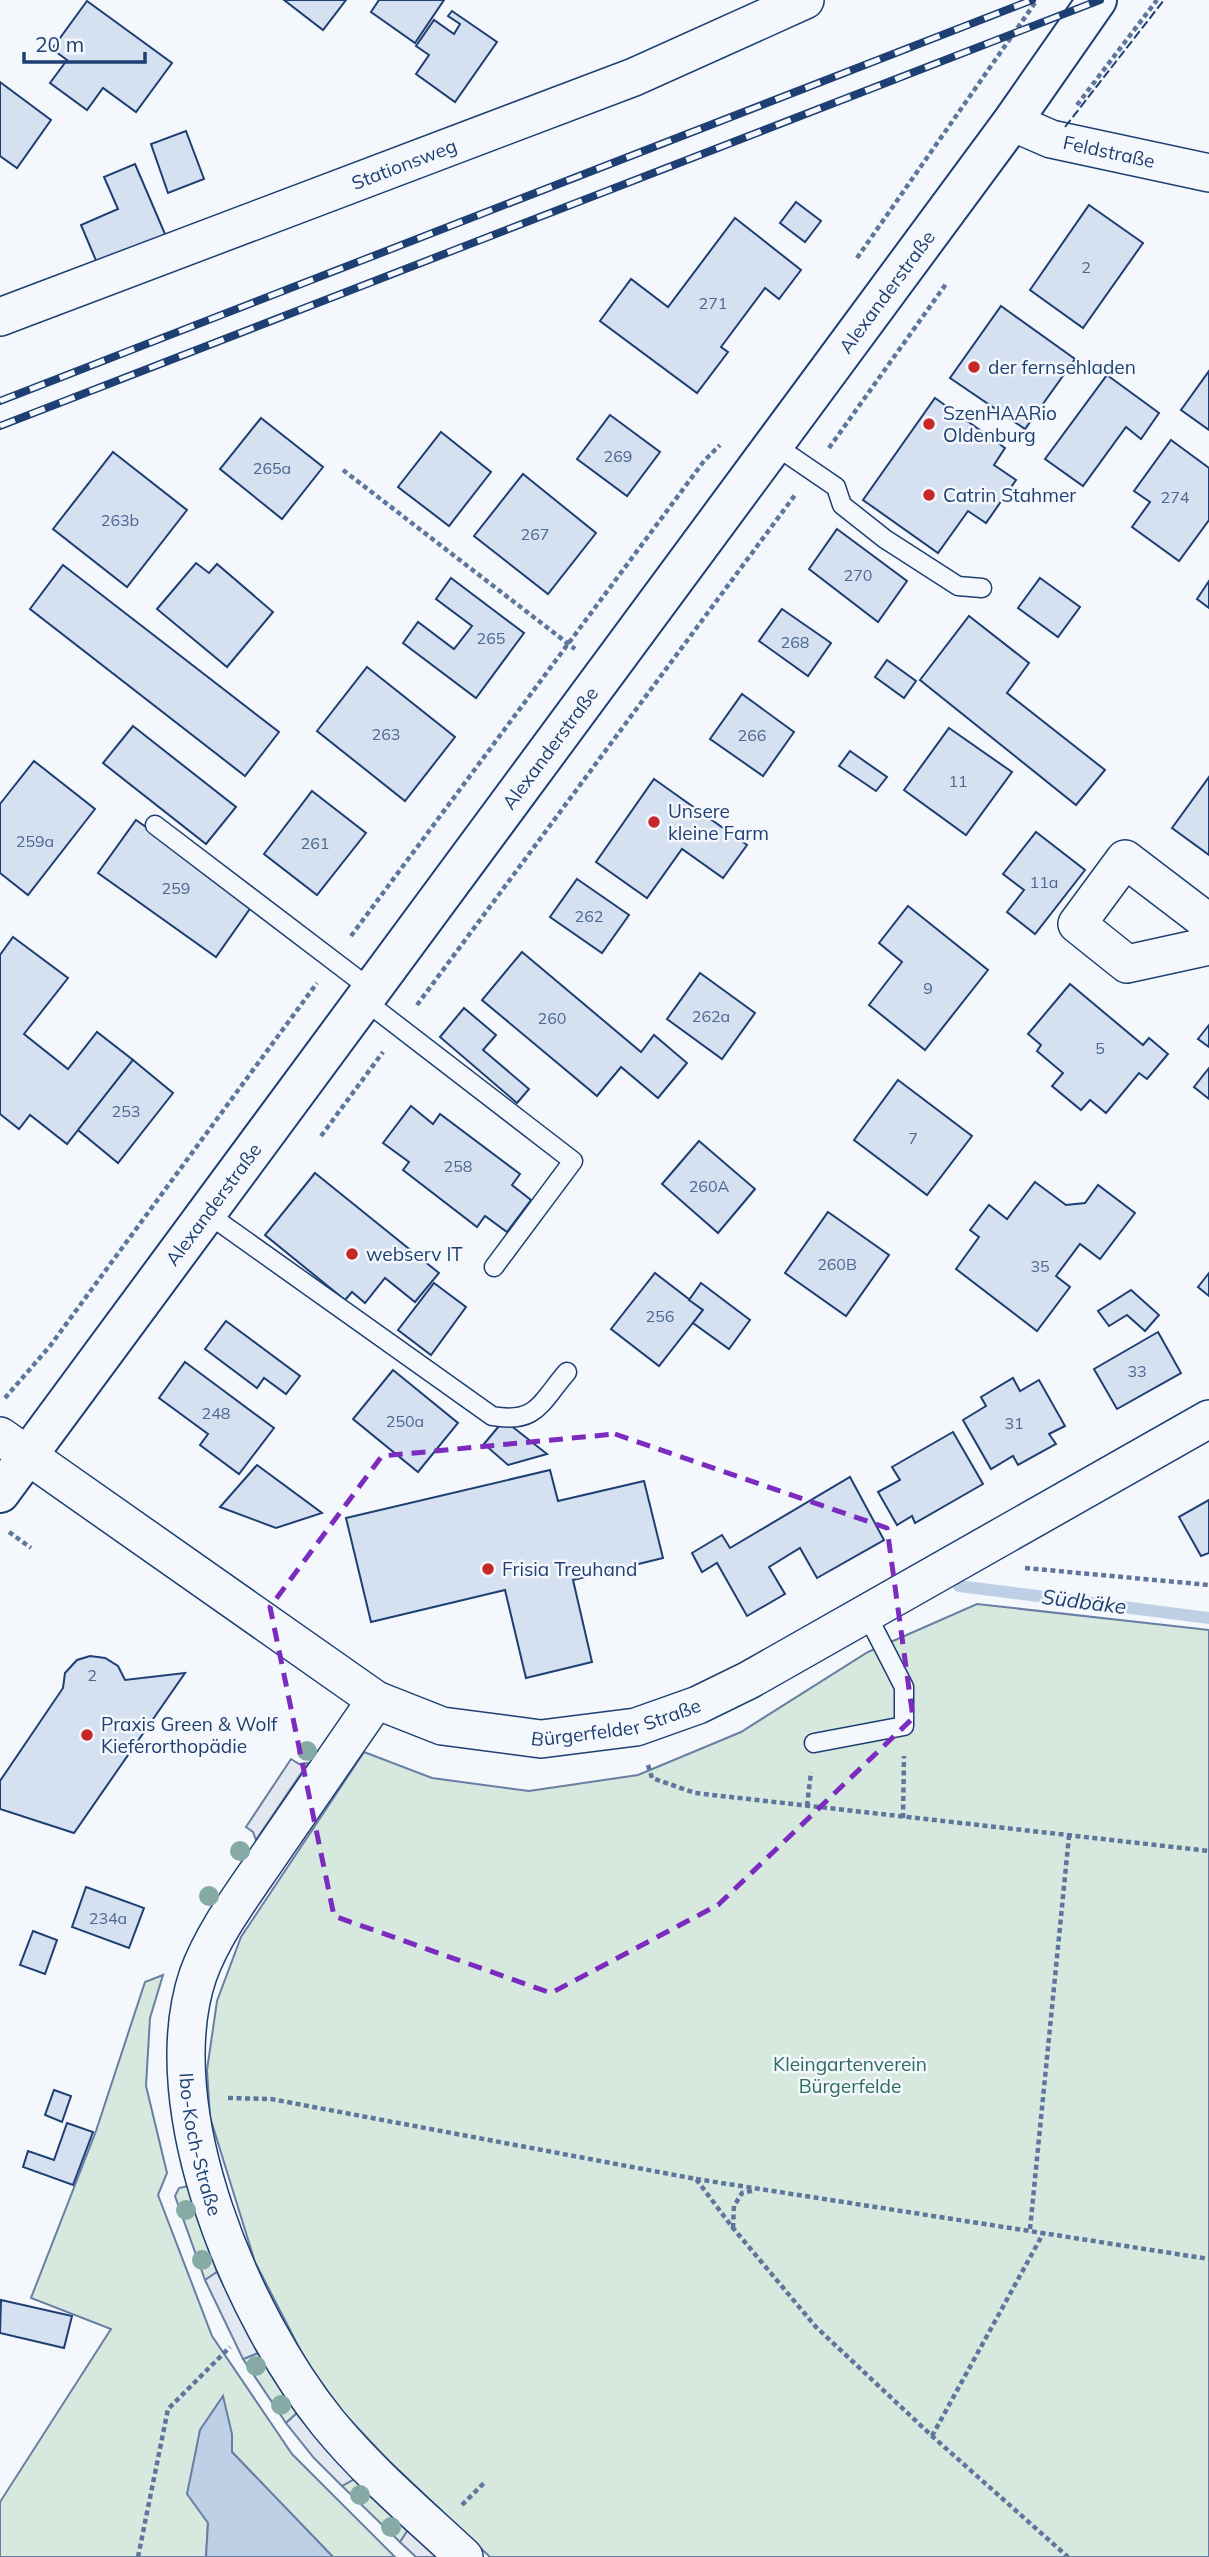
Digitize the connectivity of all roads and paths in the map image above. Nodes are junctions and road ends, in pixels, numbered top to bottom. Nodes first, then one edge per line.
1 (804, 0) edge
2 (1037, 0) edge
3 (1097, 0) edge
4 (1157, 0) edge
5 (1012, 122) junction
6 (1051, 139) junction
7 (1209, 173) edge
8 (853, 264) dead end
9 (953, 275) dead end
10 (0, 317) edge
11 (723, 443) dead end
12 (773, 444) junction
13 (343, 470) dead end
14 (813, 470) junction
15 (982, 588) dead end
16 (568, 643) junction
17 (604, 672) junction
18 (155, 825) dead end
19 (1209, 923) edge
20 (1209, 946) edge
21 (333, 960) junction
22 (368, 995) junction
23 (400, 1028) junction
24 (321, 1136) dead end
25 (208, 1214) junction
26 (494, 1267) dead end
27 (567, 1372) dead end
28 (0, 1404) edge
29 (1209, 1419) edge
30 (14, 1447) edge
31 (0, 1493) edge
32 (0, 1526) edge
33 (31, 1548) dead end
34 (1023, 1568) dead end
35 (1209, 1585) edge
36 (866, 1613) junction
37 (376, 1700) junction
38 (904, 1726) junction
39 (636, 1727) junction
40 (814, 1743) dead end
41 (903, 1818) junction
42 (1069, 1836) junction
43 (1209, 1851) edge
44 (186, 2097) junction
45 (696, 2179) junction
46 (760, 2189) junction
47 (733, 2228) junction
48 (1030, 2229) junction
49 (1044, 2232) junction
50 (1209, 2259) edge
51 (230, 2347) dead end
52 (932, 2437) junction
53 (138, 2557) edge
54 (464, 2557) edge
55 (1068, 2557) edge

1 - 10 street, Stationsweg
2 - 8 path
3 - 5 main road, Alexanderstraße
4 - 6 path
5 - 6 street, Feldstraße
5 - 12 main road, Alexanderstraße
6 - 7 street, Feldstraße
9 - 14 path
11 - 16 path
12 - 14 lane
12 - 17 main road, Alexanderstraße
13 - 16 path
14 - 15 lane
14 - 23 path
16 - 17 path
16 - 21 path
17 - 22 main road, Alexanderstraße
18 - 21 lane
19 - 20 street
21 - 22 lane
21 - 28 path
22 - 23 lane
22 - 25 main road, Alexanderstraße
23 - 24 path
23 - 26 lane
25 - 27 lane
25 - 30 main road, Alexanderstraße
29 - 36 street, Bürgerfelder Straße
30 - 31 main road, Alexanderstraße
30 - 37 street, Bürgerfelder Straße
32 - 33 path
34 - 35 path
36 - 38 lane
36 - 39 street, Bürgerfelder Straße
37 - 39 street, Bürgerfelder Straße
37 - 44 street, Ibo-Koch-Straße
38 - 40 lane
38 - 41 path
39 - 41 path
41 - 42 path
42 - 43 path
42 - 48 path
44 - 45 path
44 - 54 street, Ibo-Koch-Straße
45 - 46 path
45 - 47 path
46 - 47 path
46 - 48 path
47 - 52 path
48 - 49 path
49 - 50 path
49 - 52 path
51 - 53 path
52 - 55 path

